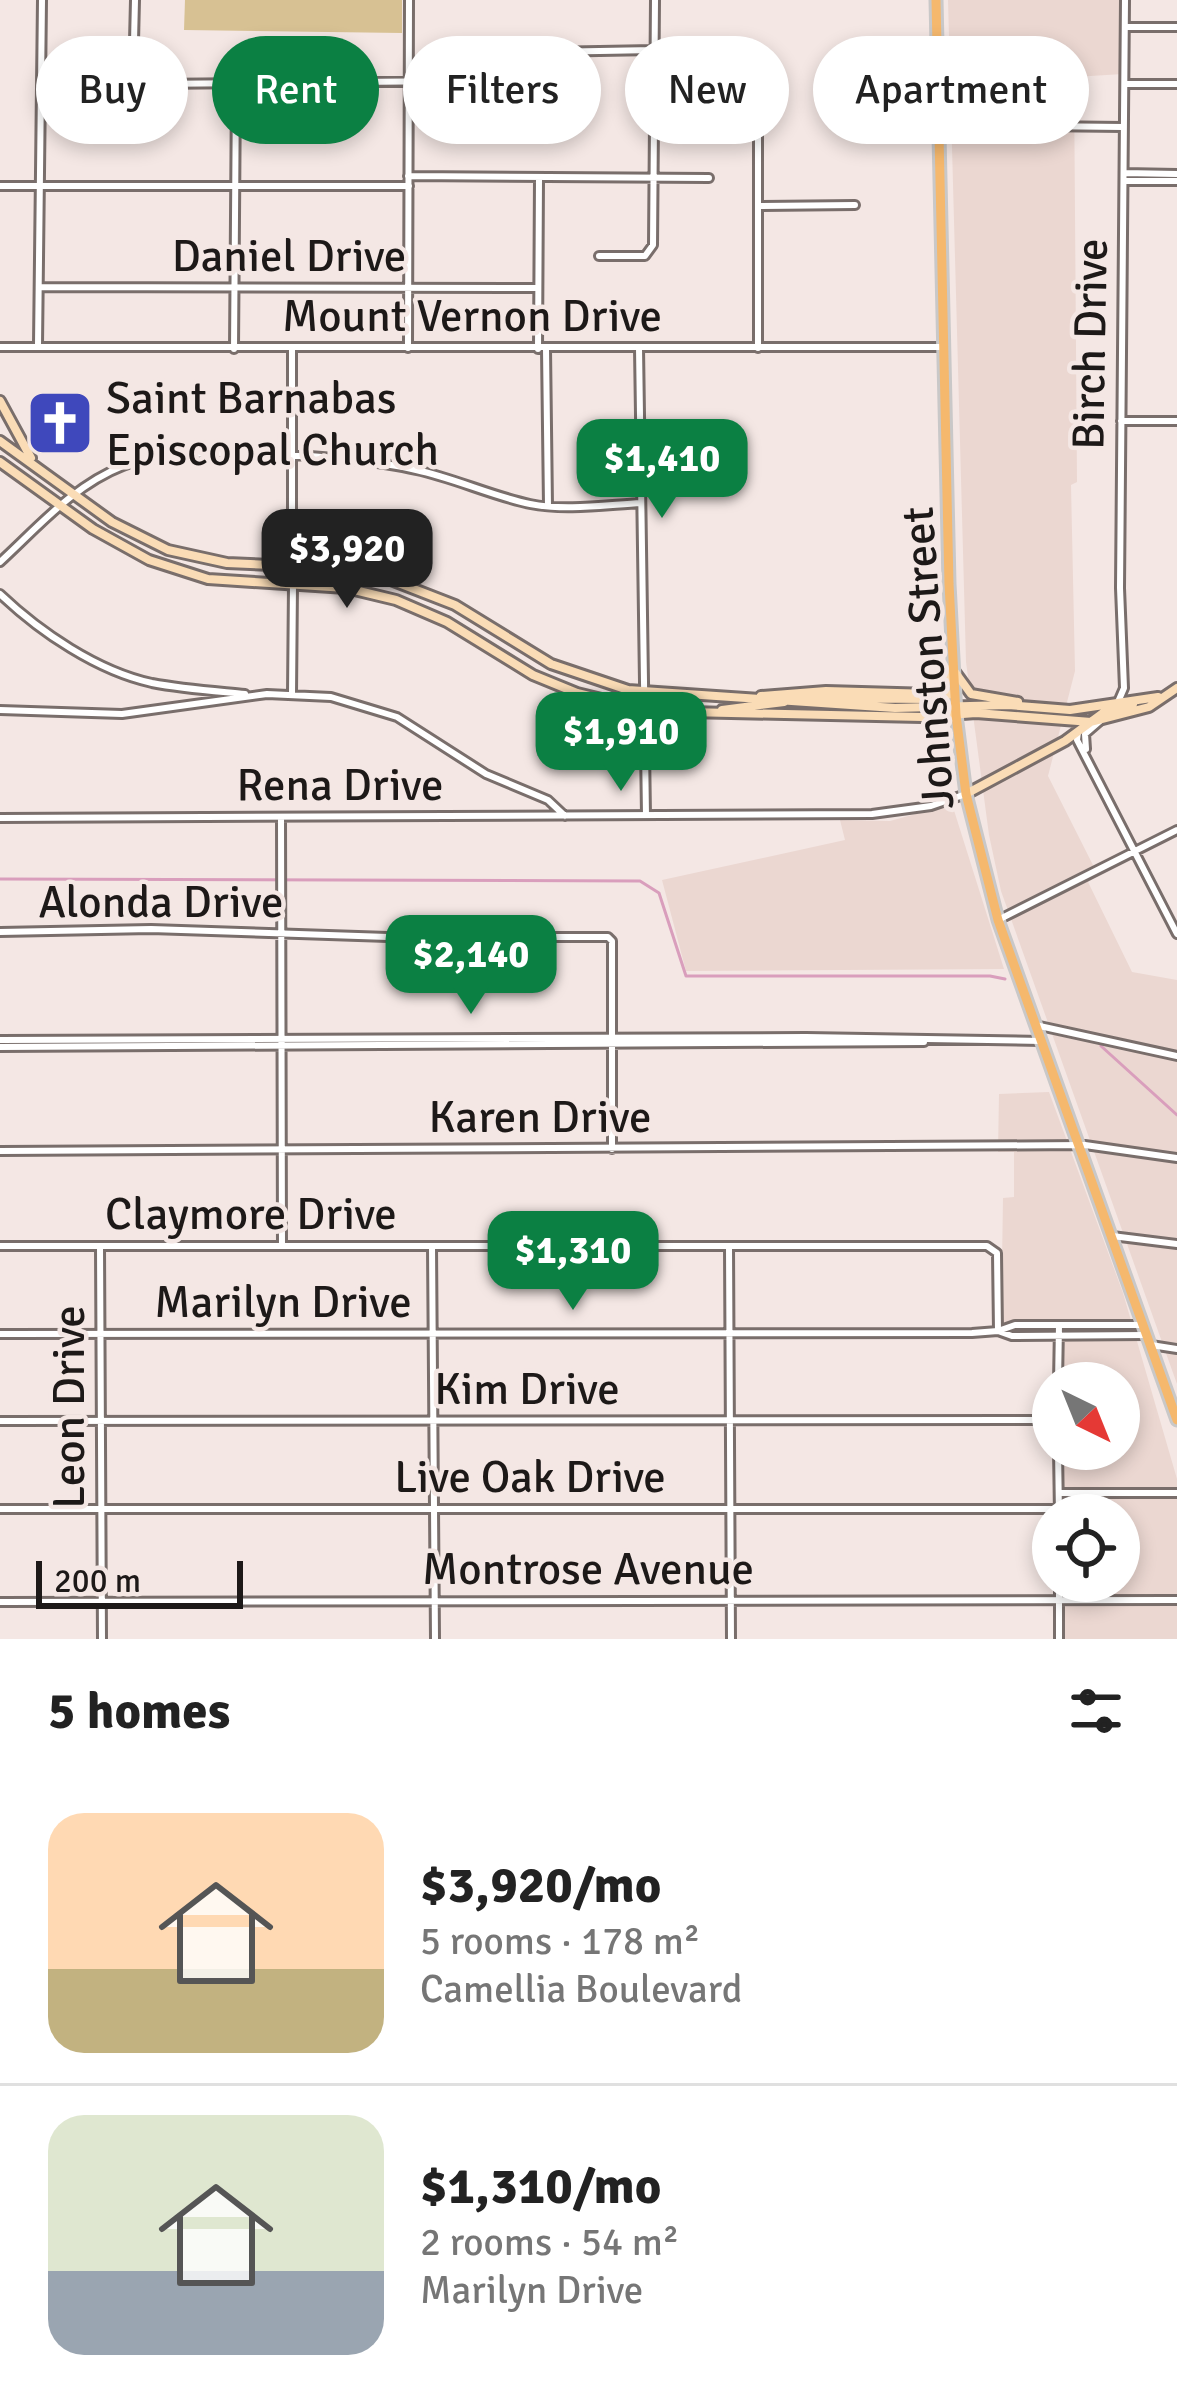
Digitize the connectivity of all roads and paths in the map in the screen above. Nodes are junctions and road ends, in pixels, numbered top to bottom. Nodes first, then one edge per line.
1 (42, 0) edge
2 (135, 0) edge
3 (409, 0) edge
4 (655, 0) edge
5 (936, 0) edge
6 (1125, 0) edge
7 (1125, 27) junction
8 (1177, 27) edge
9 (41, 36) edge
10 (134, 36) edge
11 (409, 36) edge
12 (654, 36) edge
13 (937, 36) edge
14 (1125, 84) junction
15 (1177, 84) edge
16 (1089, 127) edge
17 (1124, 127) junction
18 (40, 144) edge
19 (235, 144) edge
20 (409, 144) edge
21 (654, 144) edge
22 (758, 144) edge
23 (938, 144) edge
24 (409, 176) junction
25 (539, 177) junction
26 (1124, 177) junction
27 (1177, 177) edge
28 (654, 178) junction
29 (709, 178) dead end
30 (0, 186) edge
31 (40, 186) junction
32 (409, 186) junction
33 (235, 187) junction
34 (758, 206) junction
35 (855, 206) dead end
36 (599, 256) dead end
37 (39, 287) junction
38 (234, 287) junction
39 (408, 288) junction
40 (538, 288) junction
41 (38, 345) junction
42 (0, 346) edge
43 (943, 347) junction
44 (292, 348) junction
45 (407, 348) junction
46 (639, 348) junction
47 (758, 348) junction
48 (234, 349) junction
49 (542, 349) junction
50 (0, 401) edge
51 (1121, 421) junction
52 (1177, 421) edge
53 (0, 441) edge
54 (294, 455) junction
55 (0, 462) edge
56 (34, 465) junction
57 (73, 495) junction
58 (641, 503) junction
59 (60, 506) junction
60 (548, 506) junction
61 (0, 562) edge
62 (292, 565) junction
63 (293, 585) junction
64 (0, 594) edge
65 (952, 665) junction
66 (1124, 688) junction
67 (1177, 688) edge
68 (644, 693) junction
69 (954, 693) junction
70 (292, 694) junction
71 (260, 695) junction
72 (1160, 697) junction
73 (750, 698) junction
74 (790, 700) junction
75 (1139, 700) junction
76 (1115, 705) junction
77 (1028, 706) junction
78 (644, 708) junction
79 (0, 710) edge
80 (956, 711) junction
81 (715, 712) junction
82 (1096, 721) junction
83 (1078, 731) junction
84 (1086, 752) junction
85 (966, 794) junction
86 (646, 815) junction
87 (565, 816) junction
88 (281, 817) junction
89 (0, 818) edge
90 (1177, 830) edge
91 (1135, 852) junction
92 (998, 920) junction
93 (0, 932) edge
94 (280, 933) junction
95 (1177, 934) edge
96 (1035, 1025) junction
97 (612, 1041) junction
98 (1041, 1041) junction
99 (281, 1043) junction
100 (0, 1044) edge
101 (1177, 1056) edge
102 (1079, 1146) junction
103 (281, 1150) junction
104 (612, 1150) junction
105 (0, 1151) edge
106 (1177, 1158) edge
107 (1112, 1236) junction
108 (1177, 1244) edge
109 (0, 1246) edge
110 (100, 1246) junction
111 (282, 1246) junction
112 (432, 1246) junction
113 (729, 1246) junction
114 (1059, 1325) junction
115 (998, 1331) junction
116 (729, 1333) junction
117 (0, 1334) edge
118 (102, 1334) junction
119 (434, 1335) junction
120 (1148, 1335) junction
121 (1059, 1336) junction
122 (1177, 1348) edge
123 (1058, 1362) edge
124 (0, 1420) edge
125 (1032, 1420) edge
126 (1177, 1420) edge
127 (100, 1421) junction
128 (434, 1421) junction
129 (728, 1423) junction
130 (1058, 1470) edge
131 (1059, 1492) joint
132 (1177, 1493) edge
133 (0, 1509) edge
134 (101, 1509) junction
135 (730, 1509) junction
136 (434, 1510) junction
137 (1032, 1512) edge
138 (1140, 1600) edge
139 (1177, 1600) edge
140 (435, 1601) junction
141 (730, 1601) junction
142 (1032, 1601) edge
143 (0, 1602) edge
144 (101, 1602) junction
145 (1059, 1602) edge
146 (102, 1639) edge
147 (435, 1639) edge
148 (730, 1639) edge
149 (1059, 1639) edge

1 - 9 street
2 - 10 street
3 - 11 street
4 - 12 street
5 - 13 main road, Johnston Street
6 - 7 street, Birch Drive
7 - 8 street
7 - 14 street, Birch Drive
14 - 15 street
14 - 17 street, Birch Drive
16 - 17 street
17 - 26 street, Birch Drive
18 - 31 street
19 - 33 street
20 - 24 street
21 - 28 street
22 - 34 street
23 - 43 main road, Johnston Street
24 - 25 street
24 - 32 street
25 - 28 street
25 - 40 street
26 - 27 street
26 - 51 street, Birch Drive
28 - 29 street
28 - 36 street
30 - 31 street
31 - 33 street
31 - 37 street
32 - 33 street
32 - 39 street
33 - 38 street
34 - 35 street
34 - 47 street
37 - 38 street, Daniel Drive
37 - 41 street
38 - 39 street, Daniel Drive
38 - 48 street
39 - 40 street, Daniel Drive
39 - 45 street
40 - 49 street
41 - 42 street, Mount Vernon Drive
41 - 48 street, Mount Vernon Drive
43 - 47 street, Mount Vernon Drive
43 - 65 main road, Johnston Street
44 - 45 street, Mount Vernon Drive
44 - 48 street, Mount Vernon Drive
44 - 54 street
45 - 49 street, Mount Vernon Drive
46 - 47 street, Mount Vernon Drive
46 - 49 street, Mount Vernon Drive
46 - 58 street
49 - 60 street
50 - 56 main road
51 - 52 street
51 - 66 street, Birch Drive
53 - 56 main road
54 - 57 street
54 - 60 street
54 - 62 street
55 - 59 main road
56 - 57 main road
57 - 59 street
57 - 62 main road
58 - 60 street
58 - 68 street
59 - 61 street
59 - 63 main road
62 - 68 main road
63 - 70 street
63 - 78 main road
64 - 71 street
65 - 69 main road, Johnston Street
65 - 73 main road
65 - 77 main road
66 - 75 street
66 - 76 street
67 - 72 main road
68 - 73 main road
68 - 78 street
69 - 74 main road
69 - 80 main road, Johnston Street
70 - 71 street
70 - 87 street
71 - 79 street
72 - 75 main road
72 - 82 main road
73 - 74 main road
74 - 80 main road
74 - 81 main road
75 - 76 main road
75 - 82 main road
76 - 77 main road
77 - 80 main road
78 - 81 main road
78 - 86 street
80 - 81 main road
80 - 82 main road
80 - 85 main road, Johnston Street
82 - 83 main road
82 - 84 street
83 - 84 street
83 - 85 main road
84 - 91 street
85 - 86 street, Rena Drive
85 - 92 main road, Johnston Street
86 - 87 street, Rena Drive
87 - 88 street, Rena Drive
88 - 89 street, Rena Drive
88 - 94 street
90 - 91 street
91 - 92 street
91 - 95 street
92 - 96 main road, Johnston Street
93 - 94 street, Alonda Drive
94 - 97 street, Alonda Drive
94 - 99 street
96 - 98 main road, Johnston Street
96 - 101 street
97 - 98 street
97 - 99 street
97 - 104 street
98 - 102 main road, Johnston Street
99 - 100 street
99 - 103 street
102 - 104 street, Karen Drive
102 - 106 street, Karen Drive
102 - 107 main road, Johnston Street
103 - 104 street, Karen Drive
103 - 105 street, Karen Drive
103 - 111 street
107 - 108 street
107 - 120 main road, Johnston Street
109 - 110 street, Claymore Drive
110 - 111 street, Claymore Drive
110 - 118 street, Leon Drive
111 - 112 street, Claymore Drive
112 - 113 street, Claymore Drive
112 - 119 street
113 - 115 street, Claymore Drive
113 - 116 street
114 - 115 street, Marilyn Drive
114 - 120 street, Marilyn Drive
114 - 121 street
115 - 116 street, Marilyn Drive
115 - 121 street, Marilyn Drive
116 - 119 street, Marilyn Drive
116 - 129 street
117 - 118 street, Marilyn Drive
118 - 119 street, Marilyn Drive
118 - 127 street, Leon Drive
119 - 128 street
120 - 121 street, Marilyn Drive
120 - 122 street
120 - 126 main road, Johnston Street
121 - 123 street
124 - 127 street, Kim Drive
125 - 129 street, Kim Drive
127 - 128 street, Kim Drive
127 - 134 street, Leon Drive
128 - 129 street, Kim Drive
128 - 136 street
129 - 135 street
130 - 131 street
131 - 132 street
133 - 134 street, Live Oak Drive
134 - 136 street, Live Oak Drive
134 - 144 street, Leon Drive
135 - 136 street, Live Oak Drive
135 - 137 street, Live Oak Drive
135 - 141 street
136 - 140 street
138 - 139 street, Montrose Avenue
140 - 141 street, Montrose Avenue
140 - 144 street, Montrose Avenue
140 - 147 street
141 - 142 street, Montrose Avenue
141 - 148 street
143 - 144 street, Montrose Avenue
144 - 146 street, Leon Drive
145 - 149 street

